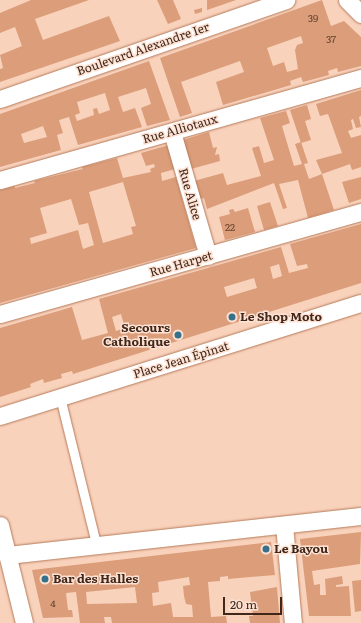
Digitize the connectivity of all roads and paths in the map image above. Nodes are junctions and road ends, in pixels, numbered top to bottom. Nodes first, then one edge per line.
1 (286, 0) edge
2 (347, 0) edge
3 (361, 14) edge
4 (361, 78) edge
5 (0, 99) edge
6 (172, 132) junction
7 (0, 180) edge
8 (361, 212) edge
9 (208, 256) junction
10 (361, 303) edge
11 (0, 314) edge
12 (60, 397) junction
13 (0, 416) edge
14 (361, 516) edge
15 (0, 525) edge
16 (284, 525) junction
17 (96, 544) junction
18 (7, 555) junction
19 (24, 623) edge
20 (293, 623) edge

1 - 5 street, Boulevard Alexandre Ier
2 - 3 street
4 - 6 street, Rue Alliotaux
6 - 7 street, Rue Alliotaux
6 - 9 street, Rue Alice
8 - 9 street, Rue Harpet
9 - 11 street, Rue Harpet
10 - 12 street, Place Jean Épinat
12 - 13 street, Place Jean Épinat
12 - 17 lane
14 - 16 street
15 - 18 street
16 - 17 street
16 - 20 street
17 - 18 street
18 - 19 street

